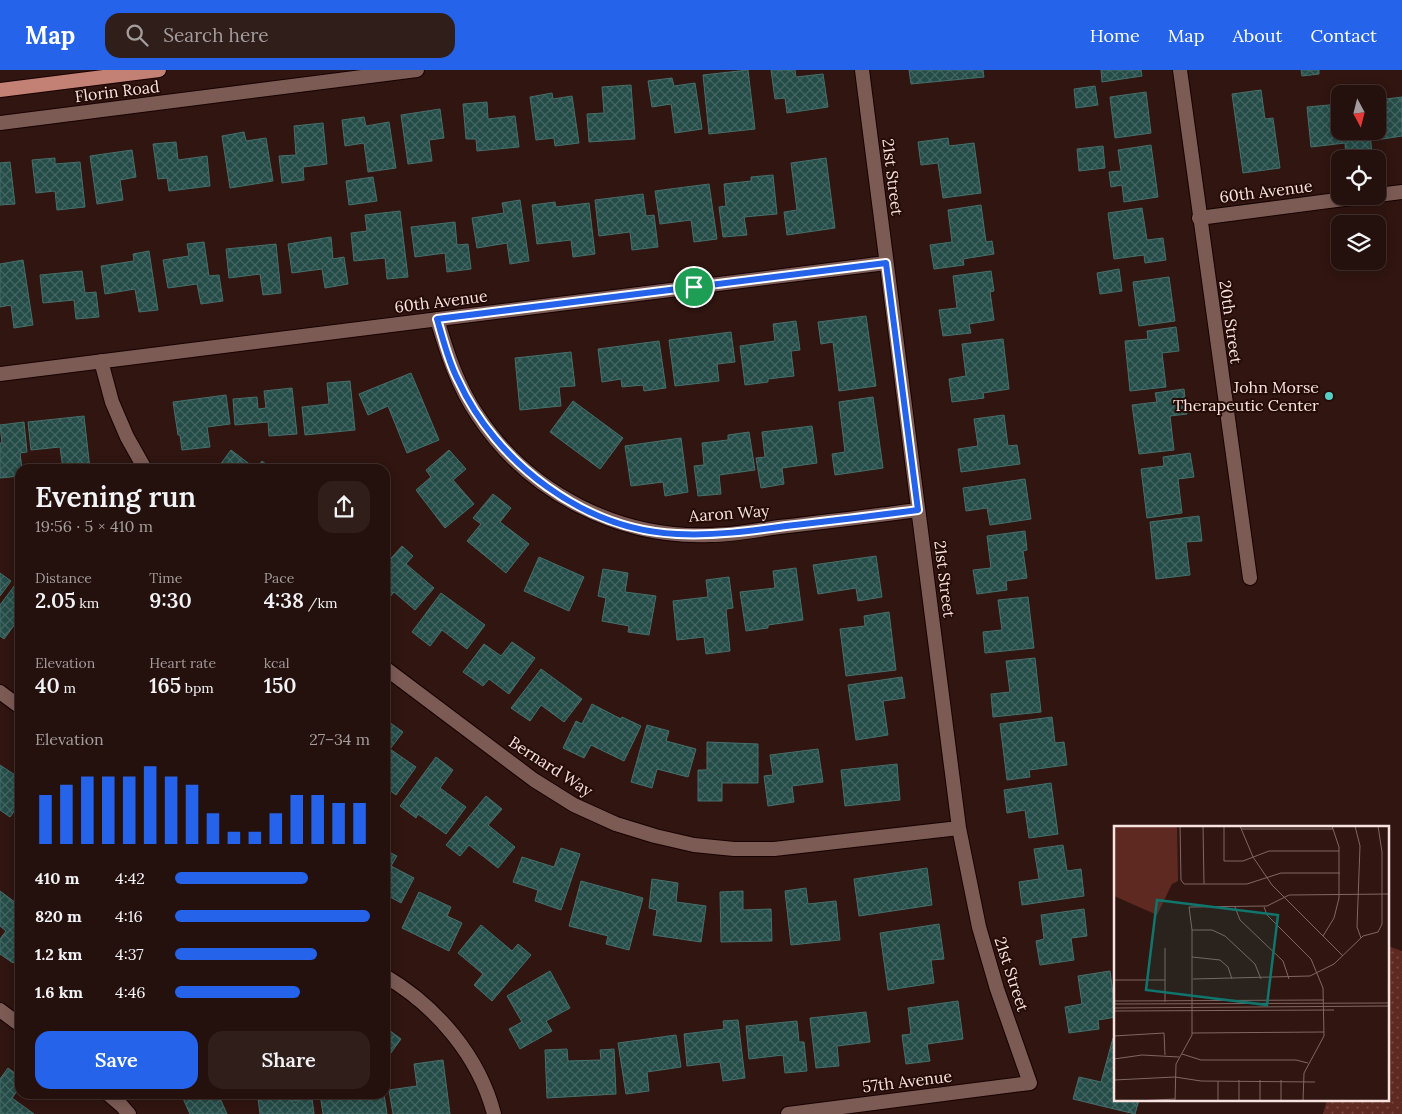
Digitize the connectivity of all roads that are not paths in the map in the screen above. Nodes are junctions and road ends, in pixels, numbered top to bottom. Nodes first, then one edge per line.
1 (159, 70) edge
2 (416, 70) edge
3 (862, 70) edge
4 (1180, 70) edge
5 (0, 90) edge
6 (0, 123) edge
7 (1402, 192) edge
8 (1386, 194) edge
9 (1331, 201) edge
10 (1199, 218) junction
11 (886, 263) junction
12 (437, 319) junction
13 (101, 361) junction
14 (0, 374) edge
15 (143, 464) edge
16 (918, 510) junction
17 (1250, 578) dead end
18 (390, 672) edge
19 (0, 692) edge
20 (15, 704) edge
21 (959, 828) junction
22 (390, 980) edge
23 (0, 1010) edge
24 (15, 1021) edge
25 (1030, 1083) joint
26 (114, 1099) edge
27 (129, 1114) edge
28 (494, 1114) edge
29 (788, 1114) edge

1 - 5 main road, Florin Road
2 - 6 street, Florin Road
3 - 11 street, 21st Street
4 - 10 street, 20th Street
7 - 8 street
9 - 10 street, 60th Avenue
10 - 17 street, 20th Street
11 - 12 street, 60th Avenue
11 - 16 street, 21st Street
12 - 13 street, 60th Avenue
12 - 16 street, Aaron Way
13 - 14 street, 60th Avenue
13 - 15 street
16 - 21 street, 21st Street
18 - 21 street, Bernard Way
19 - 20 street
21 - 25 street, 21st Street
22 - 28 street
23 - 24 street
25 - 29 street, 57th Avenue
26 - 27 street

